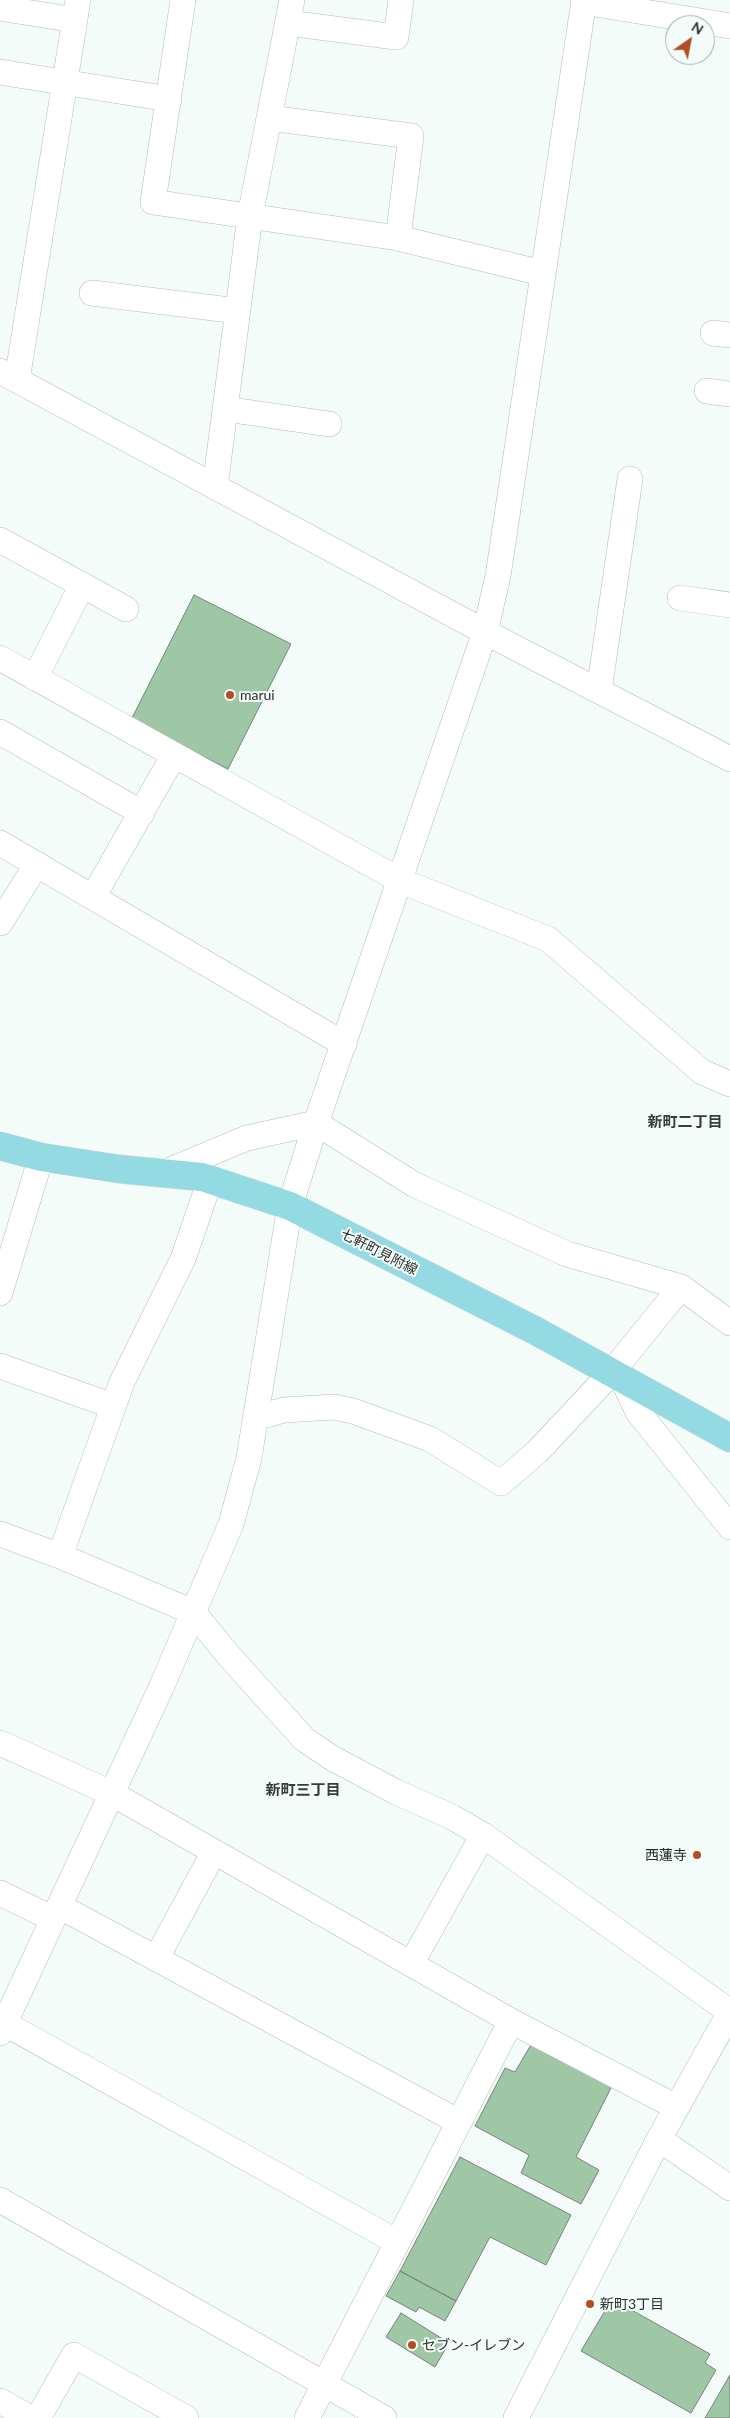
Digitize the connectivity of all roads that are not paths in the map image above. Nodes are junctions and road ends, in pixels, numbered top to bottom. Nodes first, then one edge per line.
1 (183, 0) edge
2 (401, 0) edge
3 (584, 1) edge
4 (0, 8) edge
5 (76, 10) edge
6 (290, 11) edge
7 (730, 26) edge
8 (0, 72) edge
9 (64, 82) junction
10 (169, 99) junction
11 (268, 118) junction
12 (250, 216) junction
13 (398, 238) junction
14 (542, 273) junction
15 (92, 293) dead end
16 (238, 311) junction
17 (8, 376) edge
18 (225, 409) junction
19 (329, 424) dead end
20 (630, 479) dead end
21 (215, 487) junction
22 (0, 540) edge
23 (82, 585) junction
24 (680, 598) dead end
25 (730, 606) edge
26 (126, 608) dead end
27 (485, 632) junction
28 (0, 658) edge
29 (35, 678) junction
30 (599, 691) junction
31 (0, 732) edge
32 (174, 755) junction
33 (730, 759) edge
34 (142, 812) junction
35 (0, 843) edge
36 (37, 864) junction
37 (400, 881) junction
38 (93, 898) junction
39 (0, 923) edge
40 (344, 1044) junction
41 (730, 1084) edge
42 (316, 1123) junction
43 (0, 1146) edge
44 (41, 1157) junction
45 (163, 1173) junction
46 (210, 1180) junction
47 (290, 1206) junction
48 (681, 1287) junction
49 (0, 1292) edge
50 (730, 1322) edge
51 (0, 1366) edge
52 (617, 1375) junction
53 (114, 1406) junction
54 (255, 1418) junction
55 (730, 1438) edge
56 (730, 1527) edge
57 (0, 1534) edge
58 (60, 1556) junction
59 (193, 1612) junction
60 (0, 1743) edge
61 (111, 1793) junction
62 (483, 1835) junction
63 (214, 1852) junction
64 (0, 1893) edge
65 (56, 1912) junction
66 (156, 1958) junction
67 (411, 1964) junction
68 (730, 2012) edge
69 (511, 2021) junction
70 (2, 2028) edge
71 (676, 2107) junction
72 (459, 2122) junction
73 (659, 2139) junction
74 (730, 2188) edge
75 (0, 2200) edge
76 (397, 2242) junction
77 (324, 2384) junction
78 (0, 2401) edge
79 (30, 2418) edge
80 (38, 2418) edge
81 (186, 2418) edge
82 (307, 2418) edge
83 (384, 2418) edge
84 (516, 2418) edge

1 - 10 street
2 - 6 street
3 - 7 street
3 - 14 street
4 - 5 street
5 - 9 street
6 - 11 street
8 - 9 street
9 - 10 street
9 - 17 street
10 - 12 street
11 - 12 street
11 - 13 street
12 - 13 street
12 - 16 street
13 - 14 street
14 - 27 street
15 - 16 street
16 - 18 street
17 - 21 street
18 - 19 street
18 - 21 street
20 - 30 street
21 - 27 street
22 - 23 street
23 - 26 street
23 - 29 street
24 - 25 street
27 - 30 street
27 - 37 street
28 - 29 street
29 - 32 street
30 - 33 street
31 - 34 street
32 - 34 street
32 - 37 street
34 - 38 street
35 - 36 street
36 - 38 street
36 - 39 street
37 - 40 street
37 - 41 street
38 - 40 street
40 - 42 street
42 - 45 street
42 - 47 street
42 - 48 street
43 - 44 main road, 七軒町見附線
44 - 45 main road, 七軒町見附線
44 - 49 street
45 - 46 main road, 七軒町見附線
46 - 47 main road, 七軒町見附線
46 - 53 street
47 - 52 main road, 七軒町見附線
47 - 54 street
48 - 50 street
48 - 52 street
51 - 53 street
52 - 54 street
52 - 55 main road, 七軒町見附線
52 - 56 street
53 - 58 street
54 - 59 street
57 - 58 street
58 - 59 street
59 - 61 street
59 - 62 street
60 - 61 street
61 - 63 street
61 - 65 street
62 - 67 street
62 - 68 street
63 - 66 street
63 - 67 street
64 - 65 street
65 - 66 street
65 - 70 street
66 - 72 street
67 - 69 street
68 - 71 street
69 - 71 street
69 - 72 street
70 - 76 street
71 - 73 street
72 - 76 street
73 - 74 street
73 - 84 street
75 - 77 street
76 - 77 street
77 - 82 street
77 - 83 street
78 - 79 street
80 - 81 street

